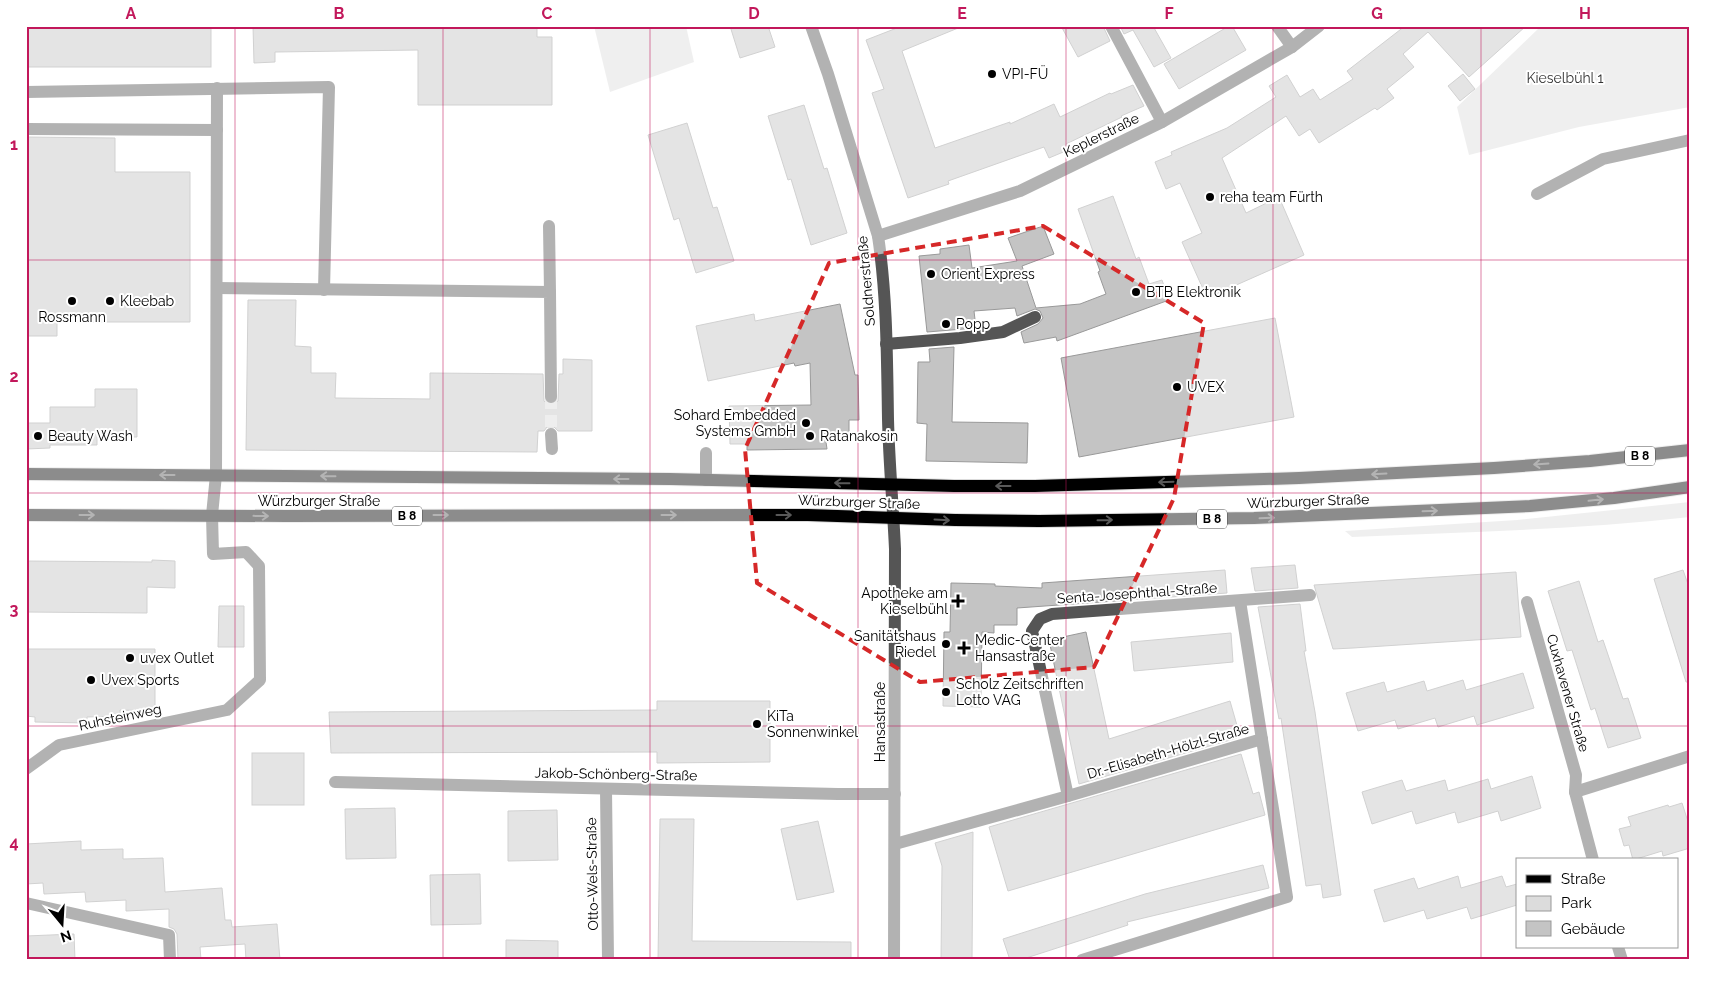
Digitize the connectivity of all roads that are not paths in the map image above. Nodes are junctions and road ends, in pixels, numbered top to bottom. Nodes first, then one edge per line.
1 (811, 26) edge
2 (1111, 26) edge
3 (1277, 26) edge
4 (1320, 26) edge
5 (1292, 47) junction
6 (217, 88) junction
7 (26, 92) edge
8 (1162, 122) junction
9 (26, 129) edge
10 (217, 130) junction
11 (1690, 140) edge
12 (1537, 194) dead end
13 (549, 226) dead end
14 (878, 236) junction
15 (217, 288) junction
16 (324, 290) junction
17 (550, 292) junction
18 (1035, 317) dead end
19 (886, 344) junction
20 (551, 397) tunnel mouth
21 (551, 434) tunnel mouth
22 (552, 449) dead end
23 (1690, 450) edge
24 (706, 453) dead end
25 (26, 474) edge
26 (216, 475) junction
27 (706, 480) junction
28 (890, 484) junction
29 (1690, 487) edge
30 (26, 514) edge
31 (212, 516) junction
32 (894, 518) junction
33 (1310, 595) dead end
34 (1240, 601) junction
35 (1527, 602) dead end
36 (1262, 739) junction
37 (1690, 756) edge
38 (26, 769) edge
39 (335, 782) dead end
40 (606, 789) junction
41 (1574, 792) junction
42 (895, 794) junction
43 (1068, 796) junction
44 (895, 844) junction
45 (1592, 858) edge
46 (26, 903) edge
47 (1618, 948) edge
48 (170, 960) edge
49 (608, 960) edge
50 (894, 960) edge
51 (1082, 960) edge
52 (1622, 960) edge

1 - 14 street, Soldnerstraße
2 - 8 street
3 - 5 street
4 - 5 street, Keplerstraße
5 - 8 street, Keplerstraße
6 - 7 street
6 - 10 street
6 - 16 street
8 - 14 street, Keplerstraße
9 - 10 street
10 - 15 street
11 - 12 street
13 - 17 street
14 - 19 street, Soldnerstraße
15 - 16 street
15 - 26 street
16 - 17 street
17 - 20 street
18 - 19 street
19 - 28 street, Soldnerstraße
21 - 22 street
23 -> 28 main road, Würzburger Straße / B 8
24 - 27 street
26 -> 25 main road, Würzburger Straße / B 8
27 -> 26 main road, Würzburger Straße / B 8
26 - 31 street
28 -> 27 main road, Würzburger Straße / B 8
28 - 32 street, Hansastraße
32 -> 29 main road, Würzburger Straße / B 8
30 -> 31 main road, Würzburger Straße / B 8
31 -> 32 main road, Würzburger Straße / B 8
31 - 38 street, Ruhsteinweg
32 - 42 street, Hansastraße
33 - 34 street, Senta-Josephthal-Straße
34 - 36 street
34 - 43 street, Senta-Josephthal-Straße
35 - 41 street, Cuxhavener Straße
36 - 43 street, Dr.-Elisabeth-Hölzl-Straße
36 - 51 street, Dr.-Elisabeth-Hölzl-Straße
37 - 41 street
39 - 40 street, Jakob-Schönberg-Straße
40 - 42 street, Jakob-Schönberg-Straße
40 - 49 street, Otto-Wels-Straße
41 - 45 street, Cuxhavener Straße
42 - 44 street, Hansastraße
43 - 44 street, Dr.-Elisabeth-Hölzl-Straße
44 - 50 street, Hansastraße
46 - 48 street
47 - 52 street

